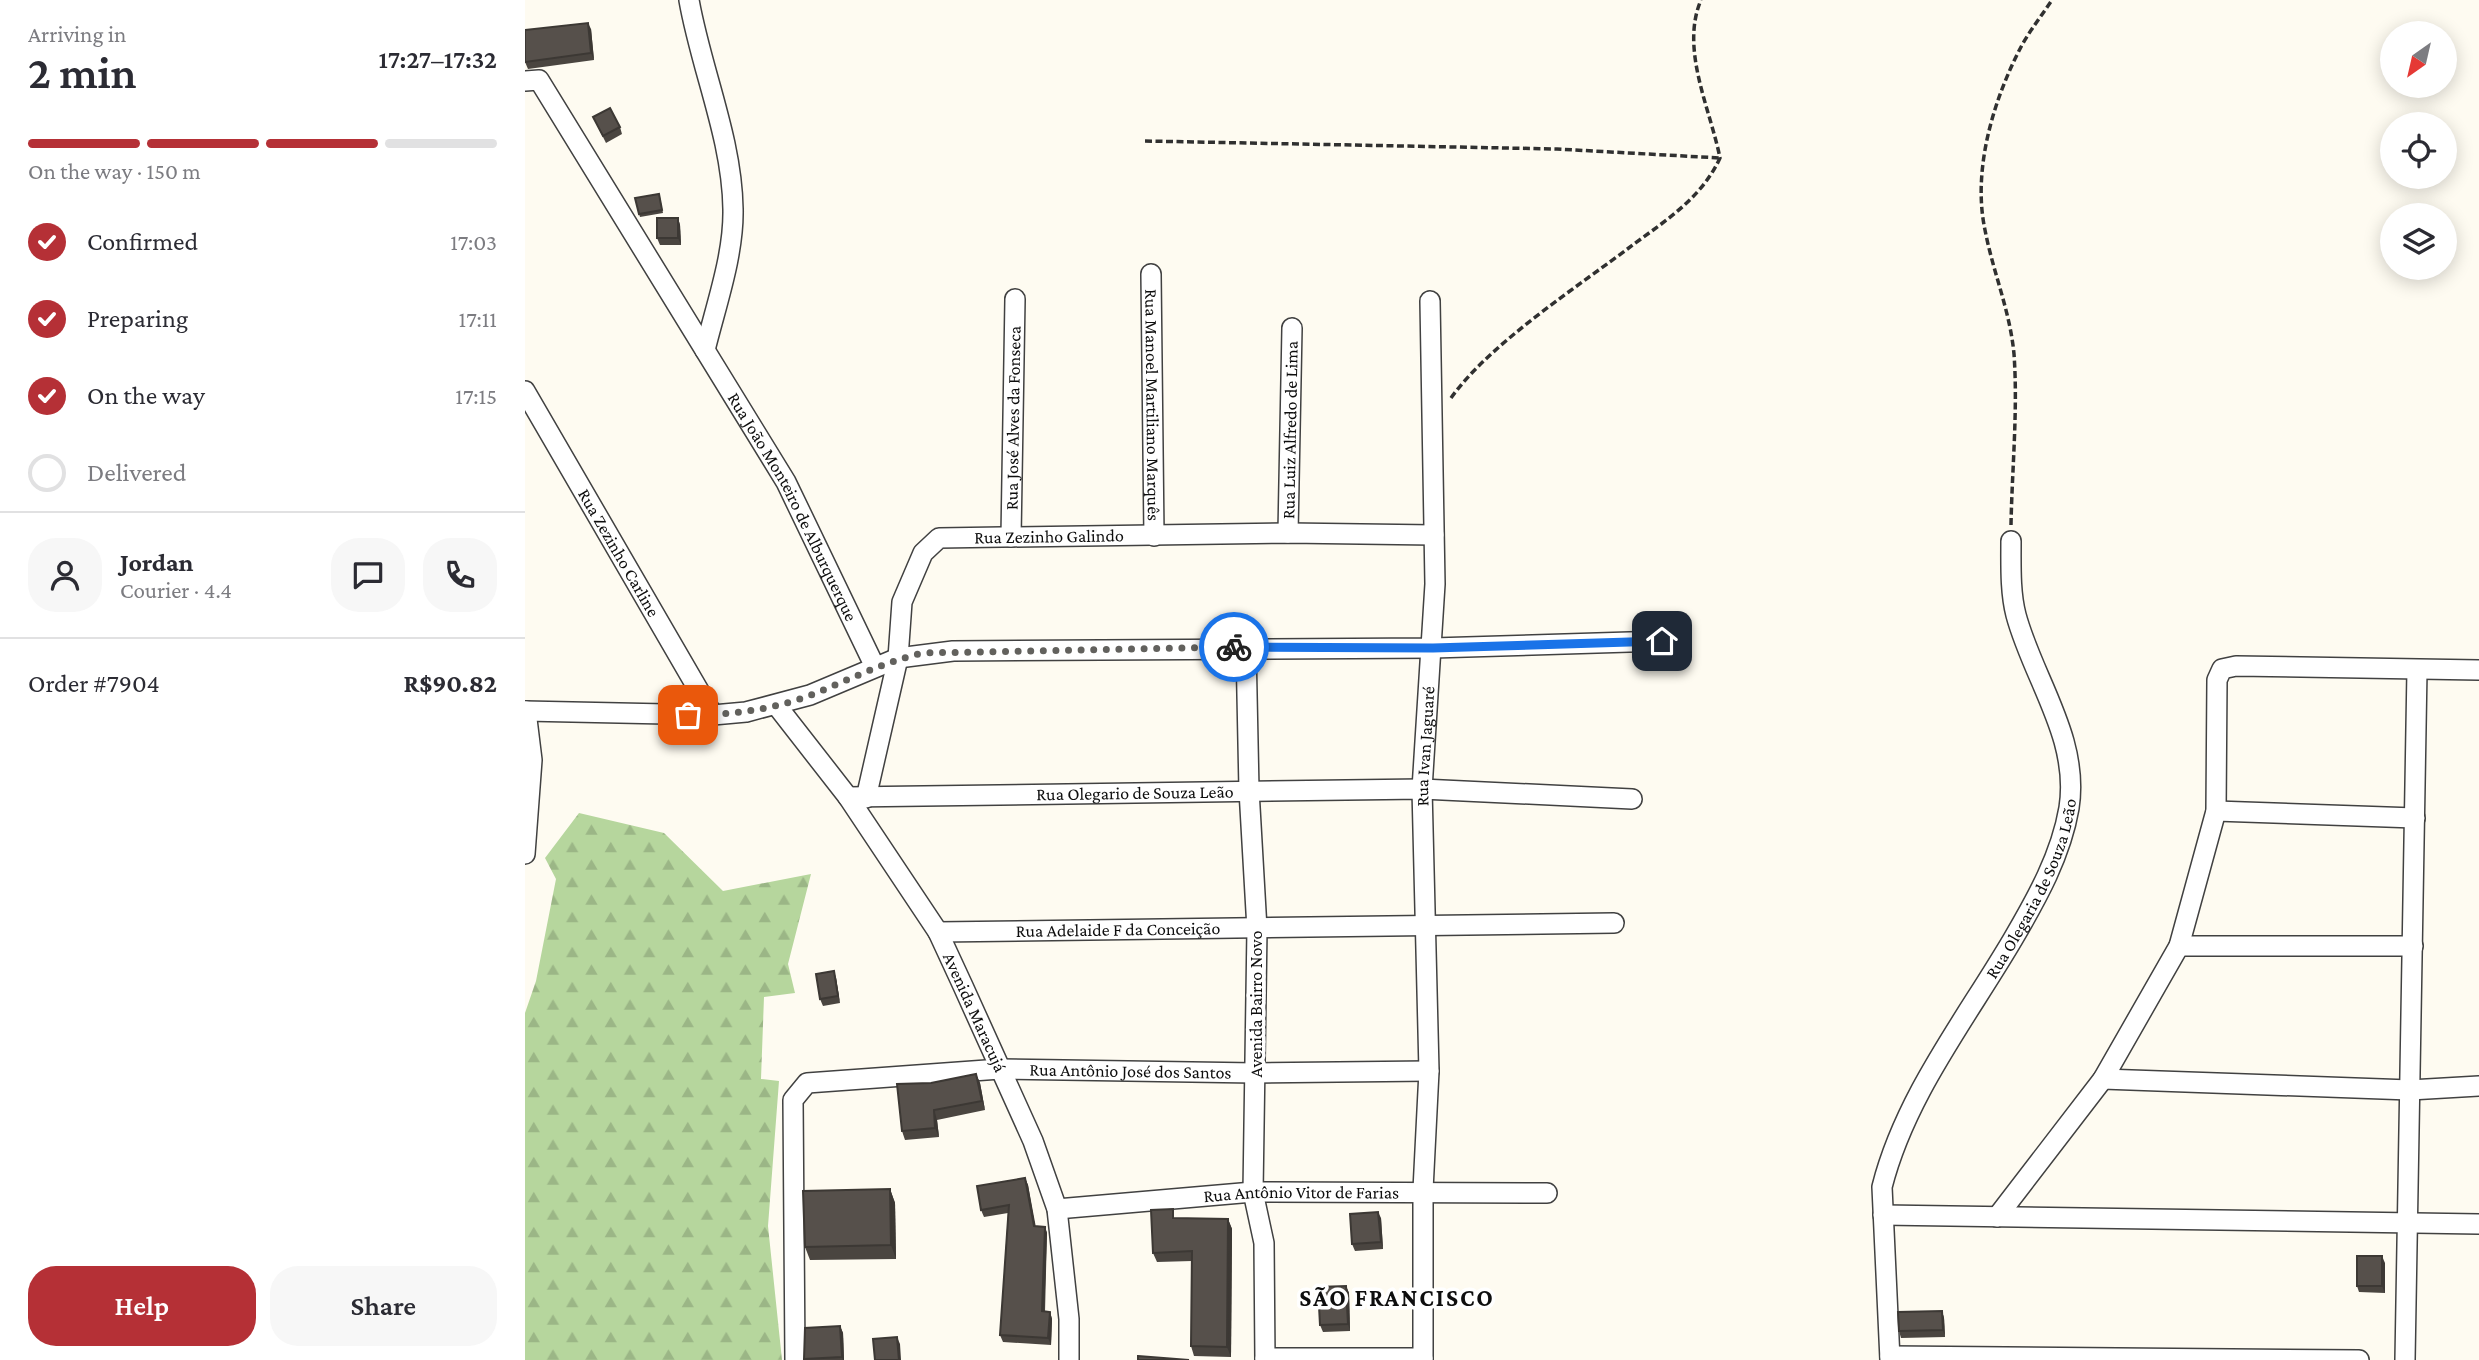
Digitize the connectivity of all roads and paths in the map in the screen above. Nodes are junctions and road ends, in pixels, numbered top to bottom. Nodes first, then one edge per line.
1 (689, 0) edge
2 (1701, 0) edge
3 (2052, 0) edge
4 (532, 81) edge
5 (1145, 141) dead end
6 (1720, 158) junction
7 (1151, 274) dead end
8 (1015, 299) dead end
9 (1430, 301) dead end
10 (1292, 328) dead end
11 (705, 350) junction
12 (525, 391) edge
13 (1447, 404) dead end
14 (1288, 533) junction
15 (1434, 535) junction
16 (1154, 536) junction
17 (1011, 537) junction
18 (2011, 541) joint
19 (1662, 641) dead end
20 (1246, 647) junction
21 (1433, 648) junction
22 (898, 659) junction
23 (875, 667) junction
24 (2417, 670) junction
25 (2479, 670) edge
26 (777, 706) junction
27 (526, 711) edge
28 (713, 715) junction
29 (1422, 789) junction
30 (1249, 790) junction
31 (857, 797) junction
32 (1632, 799) dead end
33 (2216, 811) junction
34 (2415, 818) junction
35 (525, 855) edge
36 (1614, 923) dead end
37 (1424, 925) junction
38 (1257, 929) junction
39 (938, 932) junction
40 (2179, 946) junction
41 (2413, 946) junction
42 (1000, 1069) junction
43 (1429, 1070) junction
44 (1255, 1073) junction
45 (2103, 1079) junction
46 (2479, 1086) edge
47 (2410, 1090) junction
48 (1423, 1190) junction
49 (1253, 1192) junction
50 (1547, 1193) dead end
51 (1058, 1209) junction
52 (1883, 1215) junction
53 (1997, 1217) junction
54 (2408, 1222) junction
55 (2479, 1224) edge
56 (1890, 1358) edge
57 (1265, 1359) edge
58 (1423, 1359) edge
59 (795, 1360) edge
60 (1069, 1360) edge
61 (2358, 1360) edge
62 (2405, 1360) edge

1 - 11 street
2 - 6 path
3 - 18 path
4 - 11 street, Rua João Monteiro de Alburquerque
5 - 6 path
6 - 13 path
7 - 16 street, Rua Manoel Martiliano Marquês
8 - 17 street, Rua José Alves da Fonseca
9 - 15 street, Rua Ivan Jaguaré
10 - 14 street, Rua Luiz Alfredo de Lima
11 - 23 street, Rua João Monteiro de Alburquerque
12 - 28 street, Rua Zezinho Carline
14 - 15 street, Rua Zezinho Galindo
14 - 16 street, Rua Zezinho Galindo
15 - 21 street, Rua Ivan Jaguaré
16 - 17 street, Rua Zezinho Galindo
17 - 22 street, Rua Zezinho Galindo
18 - 52 street, Rua Olegaria de Souza Leão
19 - 21 street
20 - 21 street
20 - 22 street
20 - 30 street, Avenida Bairro Novo
21 - 29 street, Rua Ivan Jaguaré
22 - 23 street
22 - 31 street, Rua Zezinho Galindo
23 - 26 street
24 - 25 street
24 - 33 street
24 - 34 street
26 - 28 street
26 - 31 street, Avenida Maracujá
27 - 28 street
27 - 35 street
29 - 30 street, Rua Olegario de Souza Leão
29 - 32 street, Rua Olegario de Souza Leão
29 - 37 street, Rua Ivan Jaguaré
30 - 31 street, Rua Olegario de Souza Leão
30 - 38 street, Avenida Bairro Novo
31 - 39 street, Avenida Maracujá
33 - 34 street
33 - 40 street
34 - 41 street
36 - 37 street, Rua Adelaide F da Conceição
37 - 38 street, Rua Adelaide F da Conceição
37 - 43 street, Rua Ivan Jaguaré
38 - 39 street, Rua Adelaide F da Conceição
38 - 44 street, Avenida Bairro Novo
39 - 42 street, Avenida Maracujá
40 - 41 street
40 - 45 street
41 - 47 street
42 - 44 street, Rua Antônio José dos Santos
42 - 51 street, Avenida Maracujá
42 - 59 street, Rua Antônio José dos Santos
43 - 44 street, Rua Antônio José dos Santos
43 - 48 street, Rua Ivan Jaguaré
44 - 49 street, Avenida Bairro Novo
45 - 47 street
45 - 53 street
46 - 47 street
47 - 54 street
48 - 49 street, Rua Antônio Vitor de Farias
48 - 50 street, Rua Antônio Vitor de Farias
48 - 58 street, Rua Ivan Jaguaré
49 - 51 street, Rua Antônio Vitor de Farias
49 - 57 street, Avenida Bairro Novo
51 - 60 street, Avenida Maracujá
52 - 53 street
52 - 56 street, Rua Olegaria de Souza Leão
53 - 54 street
54 - 55 street
54 - 62 street
56 - 61 street
57 - 58 street

